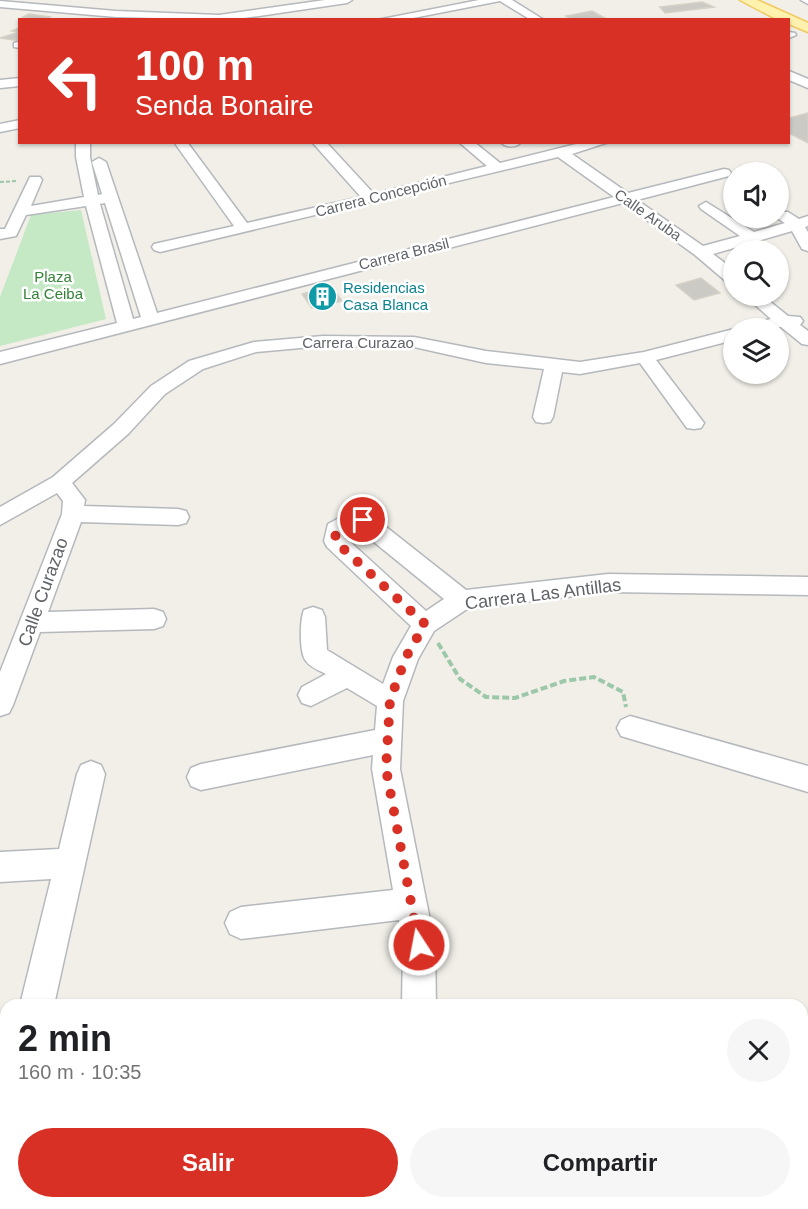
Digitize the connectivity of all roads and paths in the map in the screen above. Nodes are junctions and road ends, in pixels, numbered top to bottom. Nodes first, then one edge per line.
1 (307, 0) edge
2 (347, 0) edge
3 (496, 0) edge
4 (505, 0) edge
5 (746, 0) edge
6 (774, 0) edge
7 (9, 3) edge
8 (808, 15) edge
9 (152, 16) edge
10 (422, 16) edge
11 (402, 18) edge
12 (536, 18) edge
13 (786, 18) edge
14 (790, 20) edge
15 (808, 28) edge
16 (790, 75) edge
17 (18, 82) edge
18 (0, 84) edge
19 (808, 84) edge
20 (18, 124) edge
21 (0, 128) edge
22 (83, 144) edge
23 (96, 144) edge
24 (181, 144) edge
25 (320, 144) edge
26 (467, 144) edge
27 (585, 144) edge
28 (560, 152) junction
29 (496, 167) junction
30 (723, 173) edge
31 (35, 180) dead end
32 (109, 197) junction
33 (623, 198) junction
34 (371, 199) junction
35 (92, 201) junction
36 (706, 206) dead end
37 (20, 212) junction
38 (802, 223) edge
39 (243, 228) junction
40 (0, 234) edge
41 (752, 237) junction
42 (808, 246) edge
43 (160, 247) dead end
44 (701, 252) junction
45 (723, 270) edge
46 (765, 306) edge
47 (779, 318) edge
48 (150, 319) junction
49 (789, 321) edge
50 (808, 321) edge
51 (126, 325) junction
52 (789, 326) edge
53 (723, 337) edge
54 (808, 340) edge
55 (645, 357) junction
56 (0, 358) edge
57 (554, 365) junction
58 (543, 417) dead end
59 (694, 423) dead end
60 (60, 482) junction
61 (73, 513) junction
62 (0, 516) edge
63 (178, 517) dead end
64 (808, 586) edge
65 (462, 600) junction
66 (313, 617) dead end
67 (154, 619) dead end
68 (33, 622) junction
69 (425, 624) junction
70 (348, 675) junction
71 (311, 695) dead end
72 (390, 700) junction
73 (0, 705) edge
74 (630, 728) joint
75 (388, 740) junction
76 (91, 774) dead end
77 (201, 777) dead end
78 (808, 779) edge
79 (71, 863) junction
80 (0, 867) edge
81 (411, 903) junction
82 (241, 922) dead end
83 (38, 999) edge
84 (419, 999) edge

1 - 9 street
2 - 9 street
3 - 10 street
4 - 12 street
5 - 13 main road
6 - 8 main road
7 - 9 street
10 - 11 street
14 - 15 main road
16 - 19 street
17 - 18 street
20 - 21 street
22 - 35 street
23 - 32 street
24 - 39 street
25 - 34 street
26 - 29 street
27 - 28 street, Carrera Concepción
28 - 29 street, Carrera Concepción
28 - 33 street, Calle Aruba
29 - 34 street, Carrera Concepción
30 - 33 street, Carrera Brasil
31 - 37 street
32 - 35 street
32 - 48 street
33 - 44 street, Calle Aruba
33 - 48 street, Carrera Brasil
34 - 39 street, Carrera Concepción
35 - 37 street
35 - 51 street
36 - 41 street
37 - 40 street
38 - 41 street
38 - 42 street
39 - 43 street, Carrera Concepción
41 - 44 street
44 - 45 street, Calle Aruba
46 - 47 street
48 - 51 street, Carrera Brasil
49 - 50 street
51 - 56 street, Carrera Brasil
52 - 54 street
53 - 55 street, Carrera Curazao
55 - 57 street, Carrera Curazao
55 - 59 street
57 - 58 street
57 - 60 street, Carrera Curazao
60 - 61 street
60 - 62 street, Carrera Curazao
61 - 63 street
61 - 68 street, Calle Curazao
64 - 65 street, Carrera Las Antillas
65 - 69 street, Carrera Las Antillas
65 - 69 street
66 - 70 street
67 - 68 street
68 - 73 street, Calle Curazao
69 - 72 street, Carrera Las Antillas
69 - 74 path
70 - 71 street
70 - 72 street
72 - 75 street, Carrera Las Antillas
74 - 78 street
75 - 77 street
75 - 81 street, Carrera Las Antillas
76 - 79 street
79 - 80 street
79 - 83 street
81 - 82 street
81 - 84 street, Carrera Las Antillas

